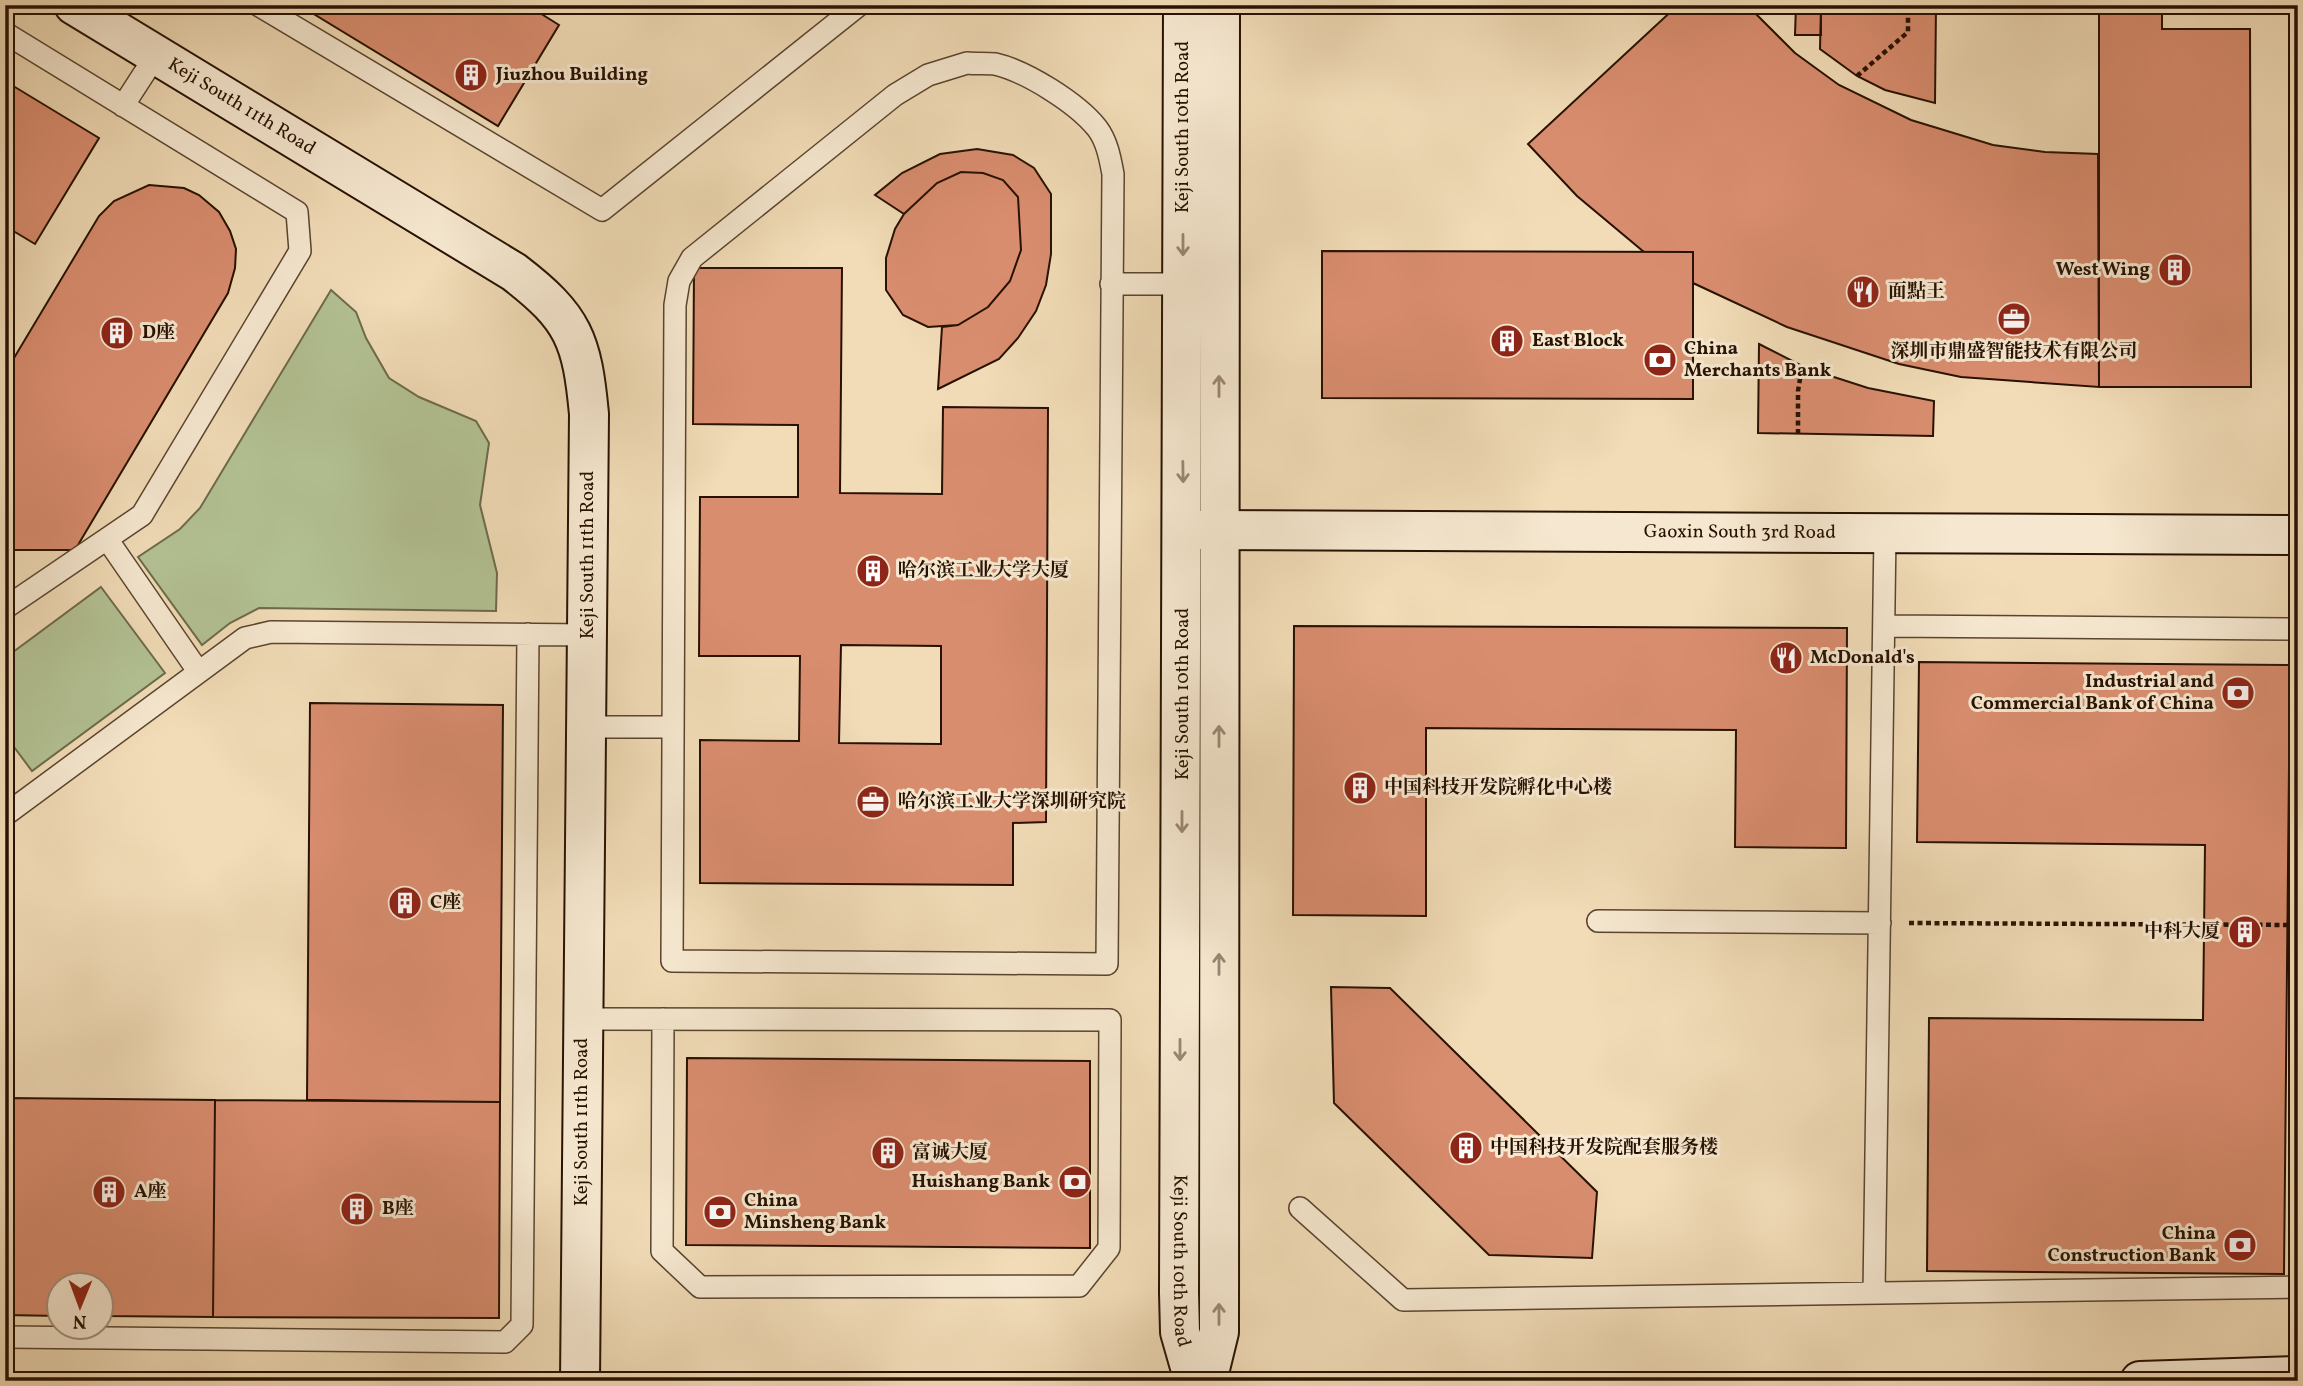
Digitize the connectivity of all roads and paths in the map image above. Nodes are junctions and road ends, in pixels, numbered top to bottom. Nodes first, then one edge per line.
1 (74, 5) edge
2 (258, 5) edge
3 (859, 5) edge
4 (1183, 5) edge
5 (1220, 5) edge
6 (1908, 5) edge
7 (5, 33) edge
8 (156, 55) junction
9 (1857, 76) dead end
10 (123, 106) junction
11 (1111, 284) junction
12 (1183, 284) junction
13 (1802, 367) dead end
14 (1798, 434) dead end
15 (1202, 530) junction
16 (1885, 533) junction
17 (2298, 535) edge
18 (107, 539) junction
19 (5, 608) edge
20 (1884, 626) junction
21 (2298, 629) edge
22 (528, 634) junction
23 (588, 635) junction
24 (198, 671) junction
25 (587, 727) junction
26 (673, 727) junction
27 (5, 814) edge
28 (1598, 921) dead end
29 (1880, 923) junction
30 (2298, 925) edge
31 (583, 1019) junction
32 (663, 1019) junction
33 (1300, 1208) dead end
34 (2298, 1287) edge
35 (1874, 1293) junction
36 (5, 1337) edge
37 (2298, 1376) edge
38 (580, 1381) edge
39 (1194, 1381) edge
40 (1207, 1381) edge
41 (2140, 1381) edge

1 - 8 street, Keji South 11th Road
2 - 3 lane
4 -> 12 street, Keji South 10th Road
15 -> 5 street, Keji South 10th Road
6 - 9 path
7 - 10 lane
8 - 10 lane
8 - 23 street, Keji South 11th Road
10 - 18 lane
11 - 12 lane
11 - 26 lane
11 - 26 lane
12 -> 15 street, Keji South 10th Road
13 - 14 path
15 - 16 street, Gaoxin South 3rd Road
15 -> 39 street, Keji South 10th Road
40 -> 15 street, Keji South 10th Road
16 - 17 street, Gaoxin South 3rd Road
16 - 20 lane
18 - 19 lane
18 - 24 lane
20 - 21 lane
20 - 29 lane
22 - 23 lane
22 - 24 lane
22 - 36 lane
23 - 25 street, Keji South 11th Road
24 - 27 lane
25 - 26 lane
25 - 31 street, Keji South 11th Road
28 - 29 lane
29 - 30 path
29 - 35 lane
31 - 32 lane
31 - 38 street, Keji South 11th Road
32 - 32 lane
33 - 35 lane
34 - 35 lane
37 - 41 street

